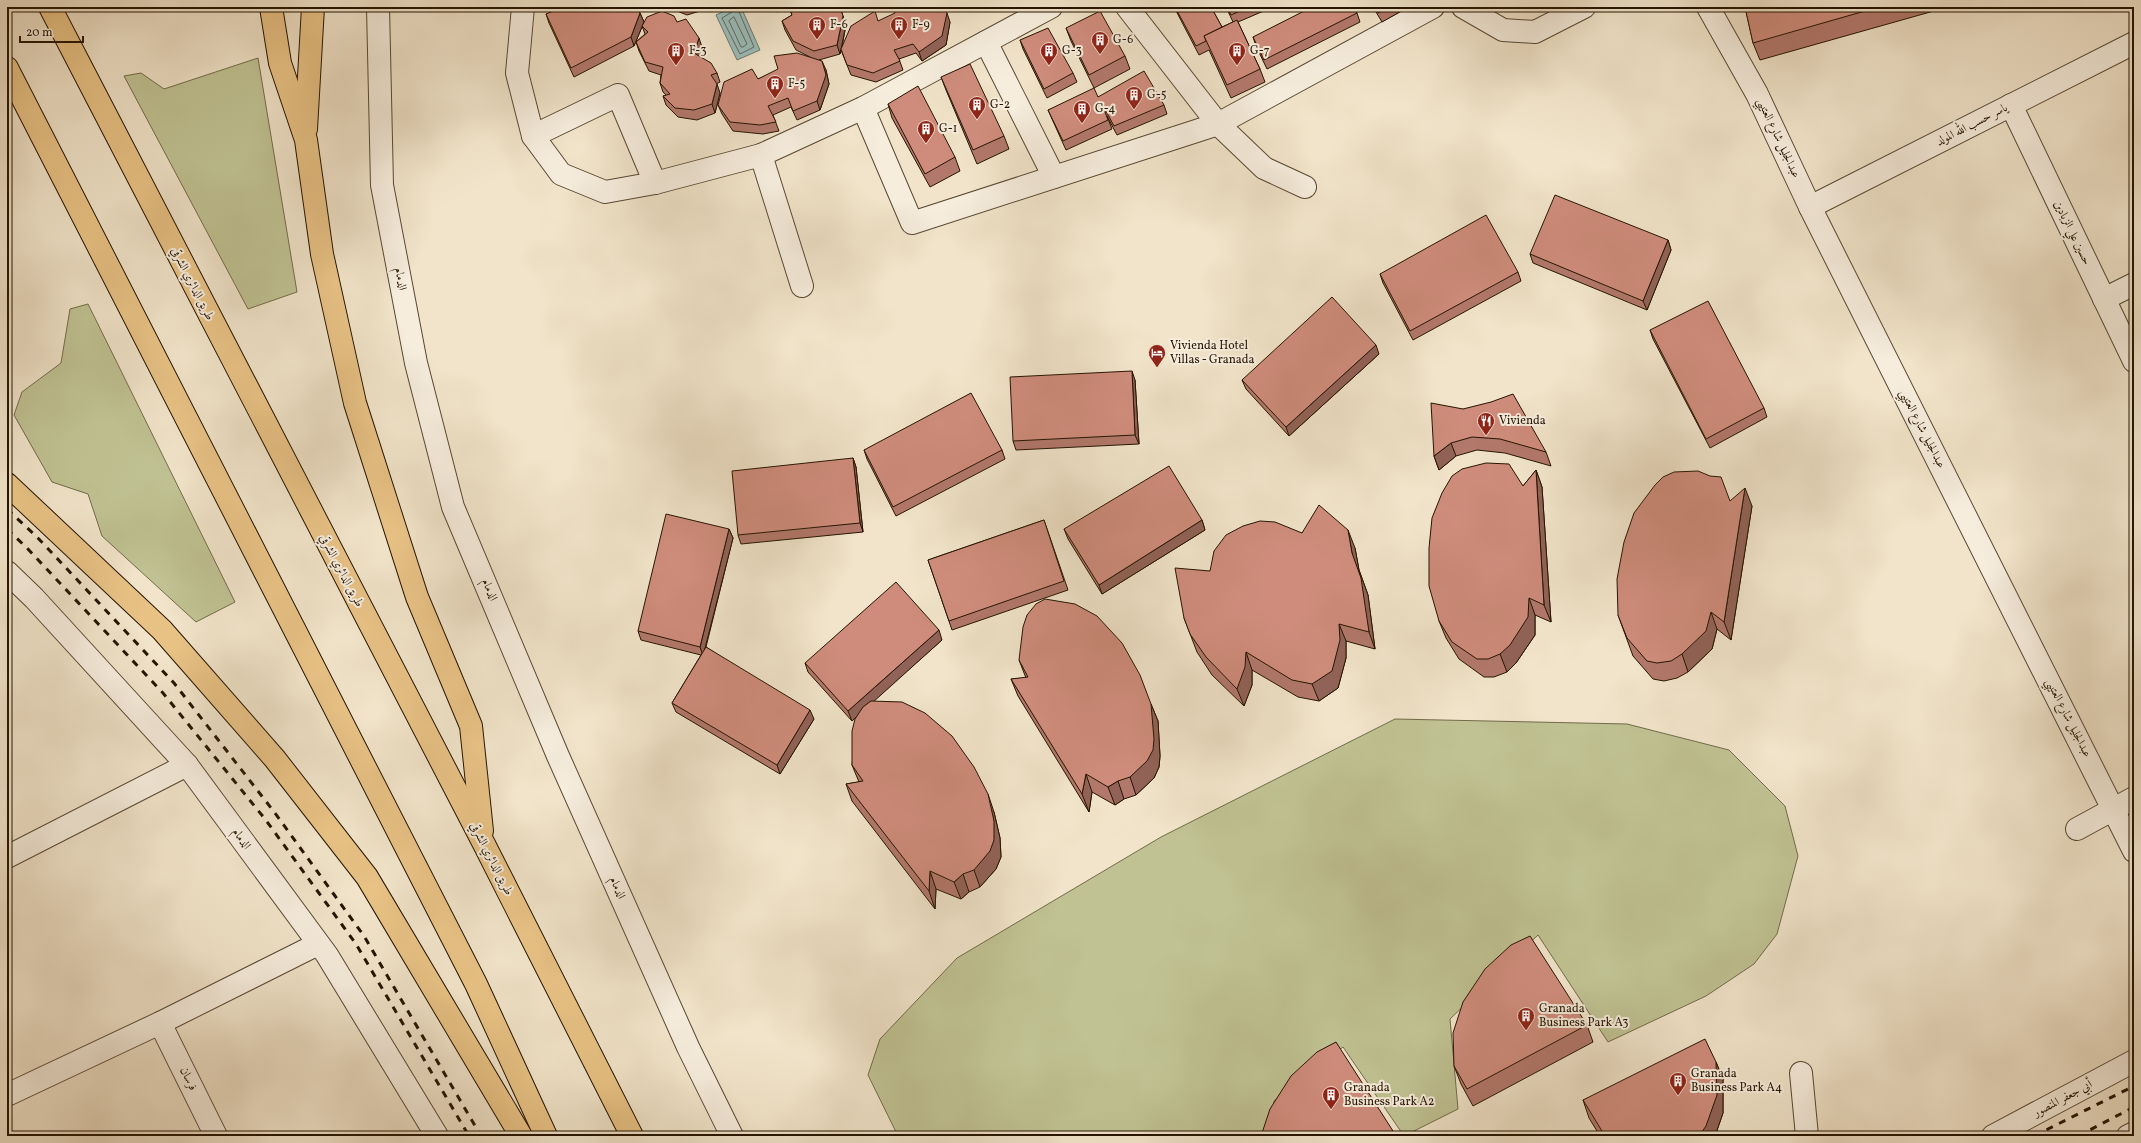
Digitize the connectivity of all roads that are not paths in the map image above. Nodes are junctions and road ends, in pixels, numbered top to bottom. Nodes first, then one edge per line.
1 (50, 7) edge
2 (271, 7) edge
3 (313, 7) edge
4 (378, 7) edge
5 (523, 7) edge
6 (1051, 7) edge
7 (1127, 7) edge
8 (1433, 7) edge
9 (1463, 7) edge
10 (1584, 7) edge
11 (1708, 7) edge
12 (986, 42) junction
13 (2134, 43) edge
14 (7, 68) edge
15 (2011, 105) junction
16 (862, 108) junction
17 (1218, 124) junction
18 (533, 136) junction
19 (306, 140) junction
20 (761, 156) junction
21 (1054, 177) junction
22 (656, 184) junction
23 (1305, 187) dead end
24 (1810, 207) junction
25 (2134, 284) edge
26 (802, 286) dead end
27 (2104, 299) junction
28 (2134, 361) edge
29 (7, 484) edge
30 (7, 572) edge
31 (187, 765) junction
32 (2134, 798) edge
33 (2114, 808) junction
34 (2077, 828) dead end
35 (484, 844) junction
36 (2134, 851) edge
37 (7, 858) edge
38 (318, 944) junction
39 (160, 1023) junction
40 (2134, 1061) edge
41 (1801, 1073) dead end
42 (7, 1095) edge
43 (2134, 1133) edge
44 (216, 1136) edge
45 (437, 1136) edge
46 (521, 1136) edge
47 (546, 1136) edge
48 (632, 1136) edge
49 (732, 1136) edge
50 (1808, 1136) edge
51 (1993, 1136) edge
52 (2128, 1136) edge

1 - 35 highway, طريق الدائري الشرقي
2 - 19 highway
3 - 19 highway
4 - 49 street, الدمام
5 - 18 street
6 - 12 street
7 - 17 street
8 - 17 street
9 - 10 street
11 - 24 street, عبدالجليل شارع العتيبي
12 - 16 street
12 - 21 street
13 - 15 street, ياسر حسب الله المولد
14 - 47 highway
15 - 24 street, ياسر حسب الله المولد
15 - 27 street, حسين علي الزبادين
16 - 20 street
16 - 21 street
17 - 21 street
17 - 23 street
18 - 22 street
18 - 22 street
19 - 35 highway
20 - 22 street
20 - 26 street
24 - 33 street, عبدالجليل شارع العتيبي
25 - 27 street
27 - 28 street, حسين علي الزبادين
29 - 46 highway
30 - 31 street, الدمام
31 - 37 street
31 - 38 street, الدمام
32 - 33 street
33 - 34 street
33 - 36 street, عبدالجليل شارع العتيبي
35 - 48 highway, طريق الدائري الشرقي
38 - 39 street
38 - 45 street, الدمام
39 - 42 street
39 - 44 street, فرسان
40 - 51 street, أبي جعفر المنصور
41 - 50 street
43 - 52 street

